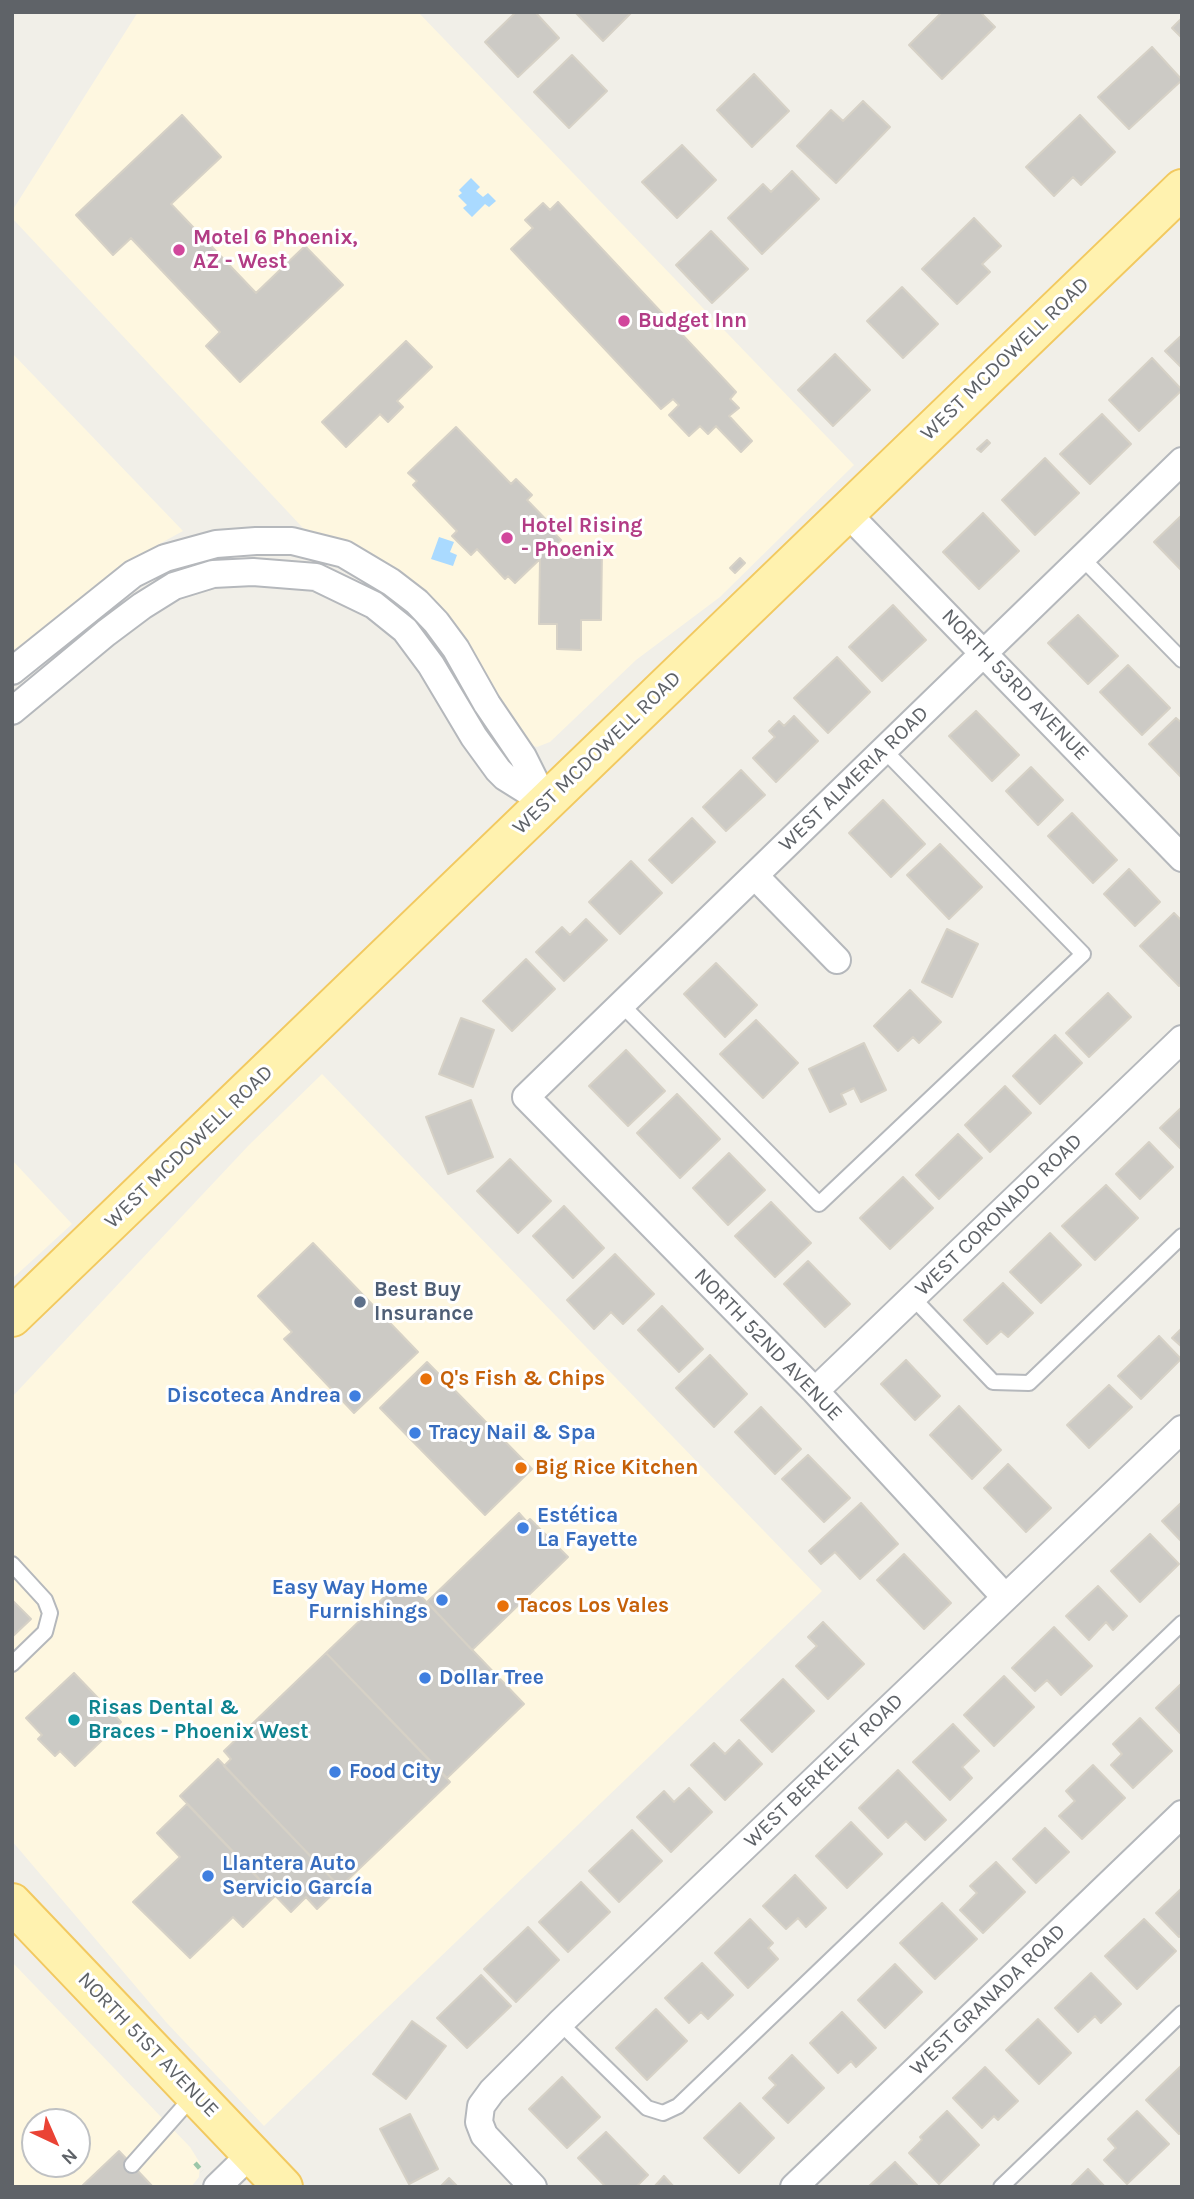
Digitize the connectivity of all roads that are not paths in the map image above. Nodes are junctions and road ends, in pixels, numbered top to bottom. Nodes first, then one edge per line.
1 (1182, 189) edge
2 (1182, 461) edge
3 (846, 512) junction
4 (1082, 558) junction
5 (984, 653) junction
6 (1182, 660) edge
7 (12, 671) edge
8 (12, 711) edge
9 (884, 750) junction
10 (546, 803) junction
11 (1182, 858) edge
12 (755, 876) junction
13 (837, 960) dead end
14 (622, 1005) junction
15 (1180, 1045) edge
16 (526, 1097) joint
17 (1182, 1236) edge
18 (913, 1298) junction
19 (12, 1317) edge
20 (815, 1391) junction
21 (1178, 1440) edge
22 (12, 1564) edge
23 (1005, 1597) junction
24 (1182, 1623) edge
25 (12, 1664) edge
26 (1182, 1814) edge
27 (12, 1903) edge
28 (1182, 2013) edge
29 (561, 2023) junction
30 (195, 2094) junction
31 (252, 2153) junction
32 (132, 2165) dead end
33 (217, 2187) edge
34 (283, 2187) edge
35 (533, 2187) edge
36 (794, 2187) edge
37 (1001, 2187) edge

1 - 3 main road, WEST MCDOWELL ROAD
2 - 4 street, WEST ALMERIA ROAD
3 - 5 street, NORTH 53RD AVENUE
3 - 10 main road, WEST MCDOWELL ROAD
4 - 5 street, WEST ALMERIA ROAD
4 - 6 lane
5 - 9 street, WEST ALMERIA ROAD
5 - 11 street, NORTH 53RD AVENUE
7 - 10 street
8 - 10 street
9 - 12 street, WEST ALMERIA ROAD
9 - 14 lane
10 - 19 main road, WEST MCDOWELL ROAD
12 - 13 street
12 - 14 street, WEST ALMERIA ROAD
14 - 16 street, WEST ALMERIA ROAD
15 - 18 street, WEST CORONADO ROAD
16 - 20 street, NORTH 52ND AVENUE
17 - 18 lane
18 - 20 street, WEST CORONADO ROAD
20 - 23 street, NORTH 52ND AVENUE
21 - 23 street, WEST BERKELEY ROAD
22 - 25 lane
23 - 29 street, WEST BERKELEY ROAD
24 - 29 lane
26 - 36 street, WEST GRANADA ROAD
27 - 30 main road, NORTH 51ST AVENUE
28 - 37 lane
29 - 35 street, WEST BERKELEY ROAD
30 - 31 main road, NORTH 51ST AVENUE
30 - 32 lane
31 - 33 street
31 - 34 main road, NORTH 51ST AVENUE

